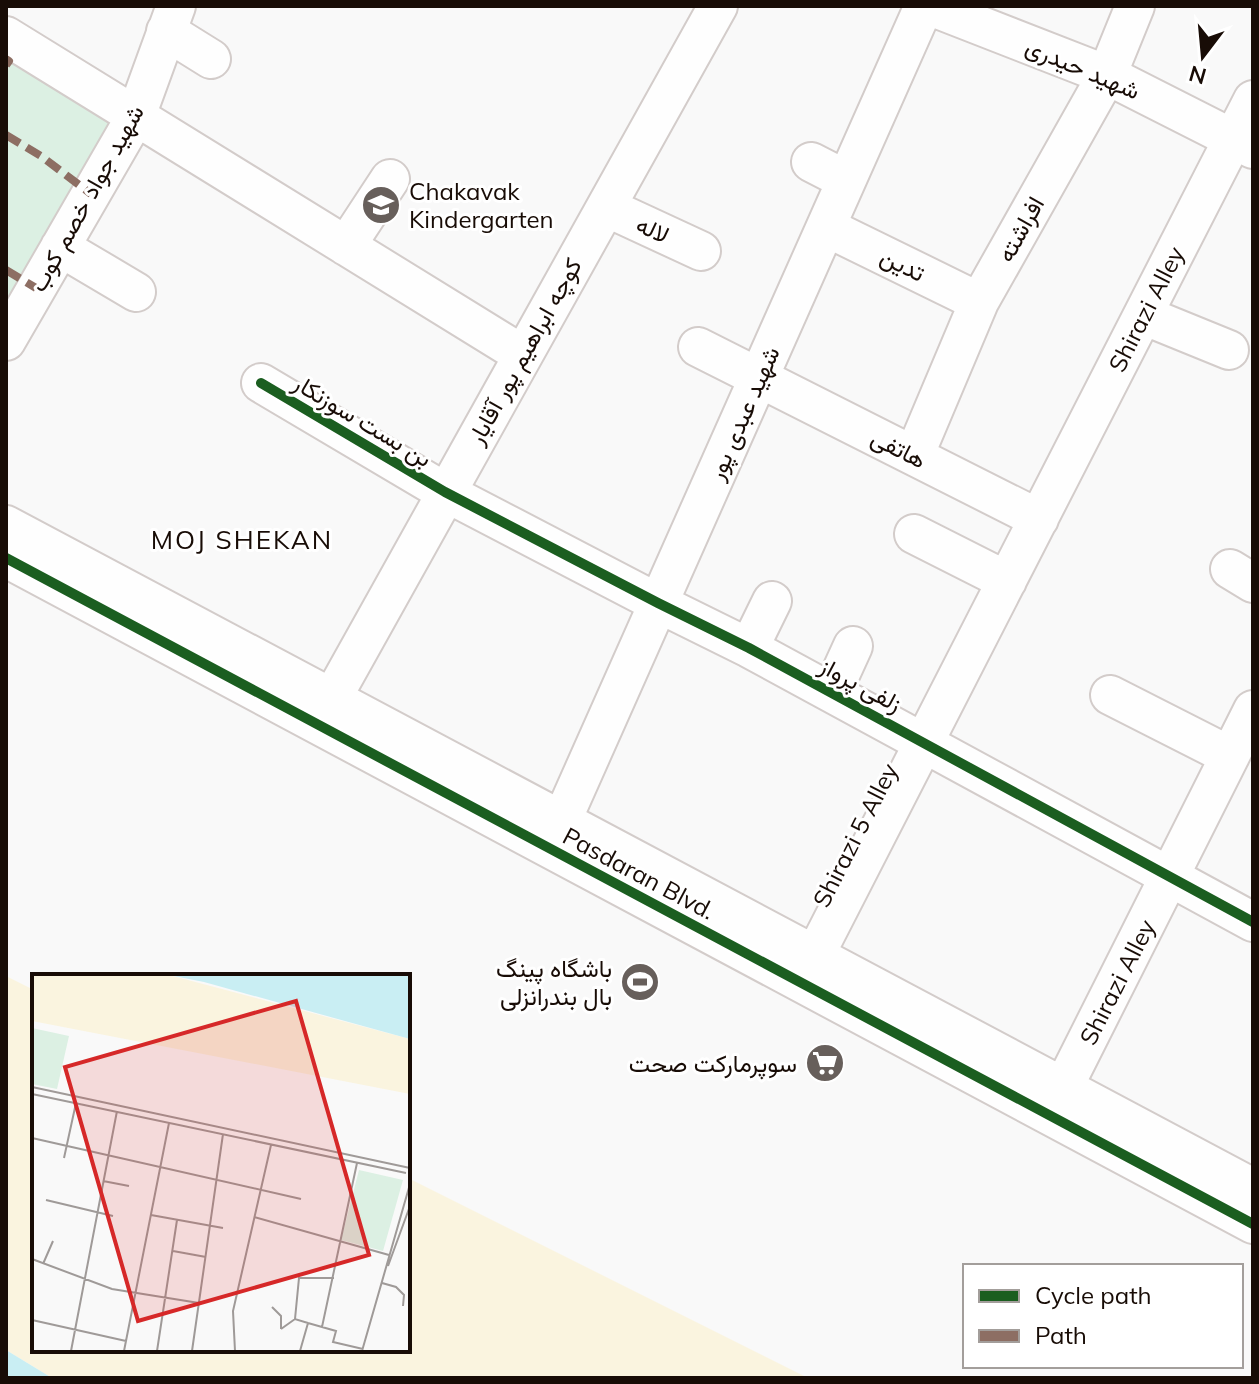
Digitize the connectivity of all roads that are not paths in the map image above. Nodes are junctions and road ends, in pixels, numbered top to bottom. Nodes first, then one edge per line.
1 (718, 6) edge
2 (924, 6) edge
3 (930, 6) edge
4 (1135, 6) edge
5 (171, 18) edge
6 (6, 36) edge
7 (211, 59) dead end
8 (1107, 75) junction
9 (1253, 100) edge
10 (136, 116) junction
11 (1243, 143) edge
12 (811, 162) dead end
13 (390, 179) dead end
14 (846, 180) junction
15 (606, 207) junction
16 (826, 227) junction
17 (346, 246) junction
18 (60, 247) junction
19 (701, 251) dead end
20 (136, 292) dead end
21 (979, 302) junction
22 (1143, 315) junction
23 (6, 341) edge
24 (698, 347) dead end
25 (1229, 350) dead end
26 (523, 355) junction
27 (759, 376) junction
28 (261, 383) dead end
29 (914, 456) junction
30 (445, 492) junction
31 (1039, 519) junction
32 (6, 525) edge
33 (914, 534) dead end
34 (6, 558) edge
35 (1007, 581) junction
36 (772, 601) dead end
37 (658, 603) junction
38 (853, 646) dead end
39 (749, 648) junction
40 (832, 692) junction
41 (1110, 695) dead end
42 (332, 698) junction
43 (1253, 710) edge
44 (925, 741) junction
45 (1230, 756) junction
46 (562, 820) junction
47 (1170, 877) junction
48 (1253, 922) edge
49 (815, 955) junction
50 (1063, 1088) junction
51 (1253, 1188) edge
52 (1253, 1224) edge

1 - 15 street, کوچه ابراهیم پور آقایار
2 - 14 street, شهید عبدی پور
3 - 8 street, شهید حیدری
4 - 8 street, افراشته
5 - 7 street
5 - 10 street, شهید جواد خصم کوب
6 - 10 street
8 - 11 street, شهید حیدری
8 - 21 street, افراشته
9 - 11 street, Shirazi Alley
10 - 17 street
10 - 18 street, شهید جواد خصم کوب
11 - 22 street, Shirazi Alley
12 - 14 street
13 - 17 street
14 - 16 street, شهید عبدی پور
15 - 19 street, لاله
15 - 26 street, کوچه ابراهیم پور آقایار
16 - 21 street, تدین
16 - 27 street, شهید عبدی پور
17 - 26 street
18 - 20 street
18 - 23 street, شهید جواد خصم کوب
21 - 29 street, افراشته
22 - 25 street
22 - 31 street, Shirazi Alley
24 - 27 street, هاتفی
26 - 30 street, کوچه ابراهیم پور آقایار
27 - 29 street, هاتفی
27 - 37 street, شهید عبدی پور
28 - 30 street, بن بست سوزنکار
29 - 31 street, هاتفی
30 - 37 street, زلفی پرواز
30 - 42 street, کوچه ابراهیم پور آقایار
31 - 35 street, Shirazi 5 Alley
32 - 42 street, Pasdaran Blvd.
33 - 35 street
34 - 52 street, Pasdaran Blvd.
35 - 44 street, Shirazi 5 Alley
36 - 39 street
37 - 39 street, زلفی پرواز
37 - 46 street, شهید عبدی پور
38 - 40 street
39 - 40 street, زلفی پرواز
40 - 44 street, زلفی پرواز
41 - 45 street
42 - 46 street, Pasdaran Blvd.
43 - 45 street, Shirazi Alley
44 - 47 street, زلفی پرواز
44 - 49 street, Shirazi 5 Alley
45 - 47 street, Shirazi Alley
46 - 49 street, Pasdaran Blvd.
47 - 48 street, زلفی پرواز
47 - 50 street, Shirazi Alley
49 - 50 street, Pasdaran Blvd.
50 - 51 street, Pasdaran Blvd.

